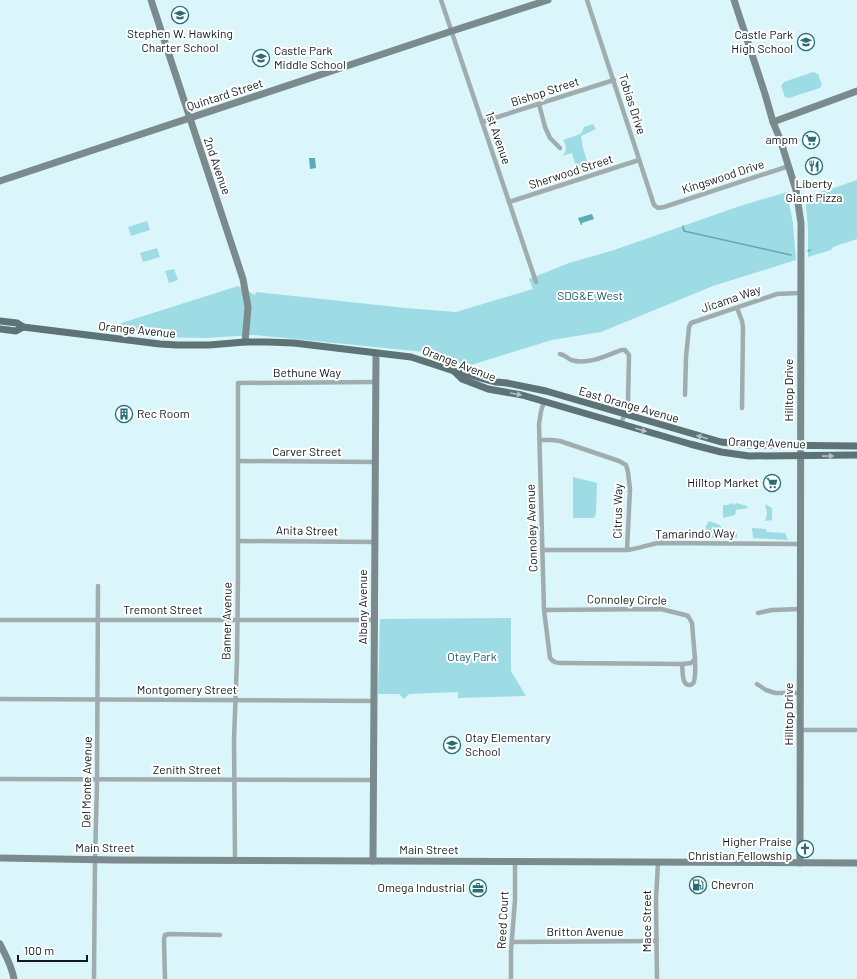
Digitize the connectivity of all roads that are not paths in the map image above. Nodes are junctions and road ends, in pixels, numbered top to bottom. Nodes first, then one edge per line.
1 (151, 0) edge
2 (441, 0) edge
3 (548, 0) edge
4 (587, 0) edge
5 (734, 0) edge
6 (452, 31) junction
7 (614, 80) junction
8 (857, 91) edge
9 (539, 104) junction
10 (189, 118) junction
11 (482, 122) junction
12 (773, 122) junction
13 (560, 148) dead end
14 (639, 160) junction
15 (789, 166) junction
16 (0, 181) edge
17 (509, 202) junction
18 (664, 207) joint
19 (536, 282) dead end
20 (800, 292) junction
21 (737, 308) junction
22 (0, 321) edge
23 (23, 327) junction
24 (0, 329) edge
25 (245, 342) junction
26 (376, 353) junction
27 (560, 354) dead end
28 (454, 372) junction
29 (376, 382) junction
30 (238, 383) joint
31 (547, 392) junction
32 (685, 395) dead end
33 (544, 402) junction
34 (742, 408) dead end
35 (624, 414) junction
36 (621, 424) junction
37 (540, 440) junction
38 (800, 446) junction
39 (857, 446) edge
40 (857, 455) edge
41 (800, 456) junction
42 (238, 461) junction
43 (376, 462) junction
44 (238, 541) junction
45 (375, 542) junction
46 (800, 544) junction
47 (543, 550) junction
48 (627, 550) junction
49 (98, 586) dead end
50 (800, 609) junction
51 (544, 610) junction
52 (758, 613) dead end
53 (0, 620) edge
54 (98, 620) junction
55 (237, 620) junction
56 (374, 620) junction
57 (695, 659) junction
58 (682, 664) junction
59 (757, 684) dead end
60 (800, 693) junction
61 (0, 699) edge
62 (97, 700) junction
63 (235, 700) junction
64 (374, 701) junction
65 (800, 730) junction
66 (857, 730) edge
67 (0, 779) edge
68 (97, 779) junction
69 (235, 780) junction
70 (373, 780) junction
71 (0, 858) edge
72 (95, 860) junction
73 (235, 860) junction
74 (373, 861) junction
75 (515, 861) junction
76 (658, 862) junction
77 (800, 863) junction
78 (857, 863) edge
79 (220, 935) dead end
80 (657, 941) junction
81 (512, 942) junction
82 (0, 944) edge
83 (14, 979) edge
84 (94, 979) edge
85 (165, 979) edge
86 (511, 979) edge
87 (657, 979) edge

1 - 10 main road, 2nd Avenue
2 - 6 street, 1st Avenue
3 - 6 main road, Quintard Street
4 - 7 street, Tobias Drive
5 - 12 main road, Hilltop Drive
6 - 10 main road, Quintard Street
6 - 11 street, 1st Avenue
7 - 9 street, Bishop Street
7 - 14 street, Tobias Drive
8 - 12 main road
9 - 11 street, Bishop Street
9 - 13 street
10 - 16 main road, Quintard Street
10 - 25 main road, 2nd Avenue
11 - 17 street, 1st Avenue
12 - 15 main road, Hilltop Drive
14 - 17 street, Sherwood Street
14 - 18 street, Tobias Drive
15 - 18 street, Kingswood Drive
15 - 20 main road, Hilltop Drive
17 - 19 street, 1st Avenue
20 - 21 street, Jicama Way
20 - 38 main road, Hilltop Drive
21 - 32 street, Jicama Way
21 - 34 street
22 - 23 main road, Orange Avenue
23 - 24 main road, Orange Avenue
23 - 25 main road, Orange Avenue
25 - 26 main road, Orange Avenue
26 - 28 main road, Orange Avenue
26 - 29 main road, Albany Avenue
27 - 35 street
28 - 31 main road, East Orange Avenue
28 -> 33 main road, Orange Avenue
29 - 30 street, Bethune Way
29 - 43 main road, Albany Avenue
30 - 42 street, Banner Avenue
31 - 33 main road
31 - 35 main road, East Orange Avenue
33 - 36 main road, Orange Avenue
33 - 37 street, Connoley Avenue
35 - 36 street
38 -> 35 main road, East Orange Avenue
36 -> 41 main road, Orange Avenue
37 - 47 street, Connoley Avenue
37 - 48 street, Citrus Way
38 - 39 main road, Orange Avenue
38 - 41 main road, Hilltop Drive
41 -> 40 main road, Orange Avenue
41 - 46 main road, Hilltop Drive
42 - 43 street, Carver Street
42 - 44 street, Banner Avenue
43 - 45 main road, Albany Avenue
44 - 45 street, Anita Street
44 - 55 street, Banner Avenue
45 - 56 main road, Albany Avenue
46 - 48 street, Tamarindo Way
46 - 50 main road, Hilltop Drive
47 - 48 street, Tamarindo Way
47 - 51 street, Connoley Avenue
49 - 54 street, Del Monte Avenue
50 - 52 street
50 - 60 main road, Hilltop Drive
51 - 57 street, Connoley Circle
51 - 58 street, Connoley Avenue
53 - 54 street, Tremont Street
54 - 55 street, Tremont Street
54 - 62 street, Del Monte Avenue
55 - 56 street, Tremont Street
55 - 63 street, Banner Avenue
56 - 64 main road, Albany Avenue
57 - 58 street
57 - 58 street, Connoley Circle
59 - 60 street
60 - 65 main road, Hilltop Drive
61 - 62 street, Montgomery Street
62 - 63 street, Montgomery Street
62 - 68 street, Del Monte Avenue
63 - 64 street, Montgomery Street
63 - 69 street, Banner Avenue
64 - 70 main road, Albany Avenue
65 - 66 street
65 - 77 main road, Hilltop Drive
67 - 68 street, Zenith Street
68 - 69 street, Zenith Street
68 - 72 street, Del Monte Avenue
69 - 70 street, Zenith Street
69 - 73 street, Banner Avenue
70 - 74 main road, Albany Avenue
71 - 72 main road, Main Street
72 - 73 main road, Main Street
72 - 84 street, Del Monte Avenue
73 - 74 main road, Main Street
74 - 75 main road, Main Street
75 - 76 main road, Main Street
75 - 81 street, Reed Court
76 - 77 main road, Main Street
76 - 80 street, Mace Street
77 - 78 main road, Main Street
79 - 85 street
80 - 81 street, Britton Avenue
80 - 87 street, Mace Street
81 - 86 street, Reed Court
82 - 83 main road

